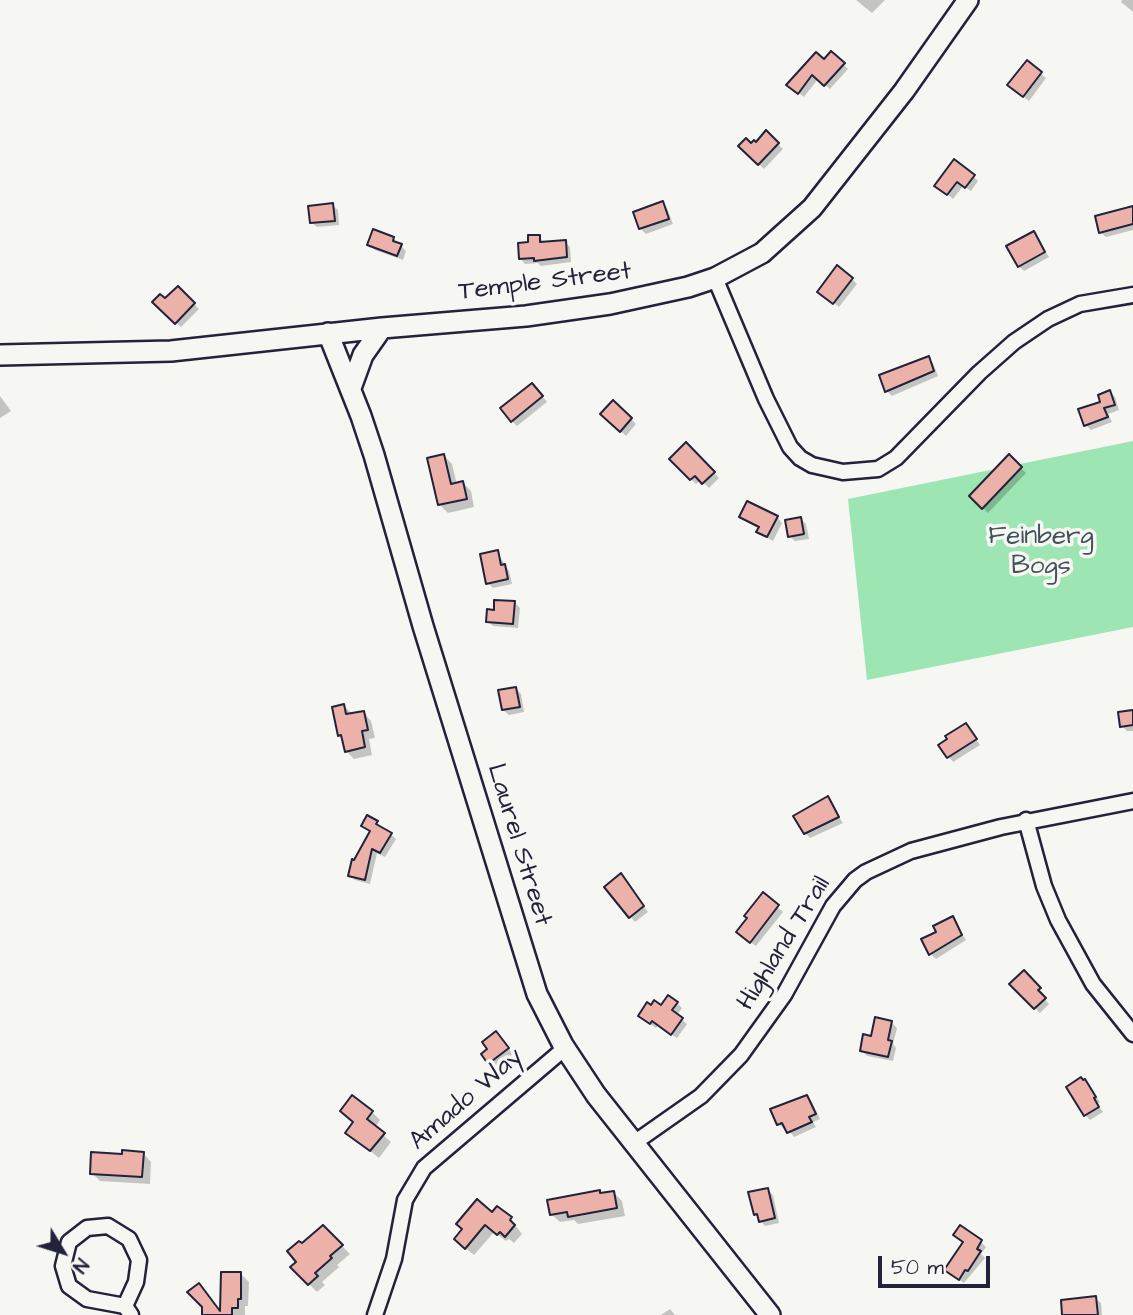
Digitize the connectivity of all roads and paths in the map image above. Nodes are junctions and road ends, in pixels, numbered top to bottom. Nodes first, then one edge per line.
1 (968, 0) edge
2 (715, 278) junction
3 (1133, 295) edge
4 (382, 328) junction
5 (328, 333) junction
6 (0, 355) edge
7 (351, 388) junction
8 (1133, 801) edge
9 (1026, 820) junction
10 (1133, 1034) edge
11 (565, 1048) junction
12 (634, 1143) junction
13 (128, 1310) edge
14 (375, 1315) edge
15 (770, 1315) edge

1 - 2 main road, Temple Street
2 - 3 street
2 - 4 main road, Temple Street
4 - 5 main road, Temple Street
4 - 7 main road
5 - 6 main road, Temple Street
5 - 7 main road, Laurel Street
7 - 11 main road, Laurel Street
8 - 9 street, Highland Trail
9 - 10 street
9 - 12 street, Highland Trail
11 - 12 main road, Laurel Street
11 - 14 street, Amado Way
12 - 15 main road, Laurel Street
13 - 13 street

